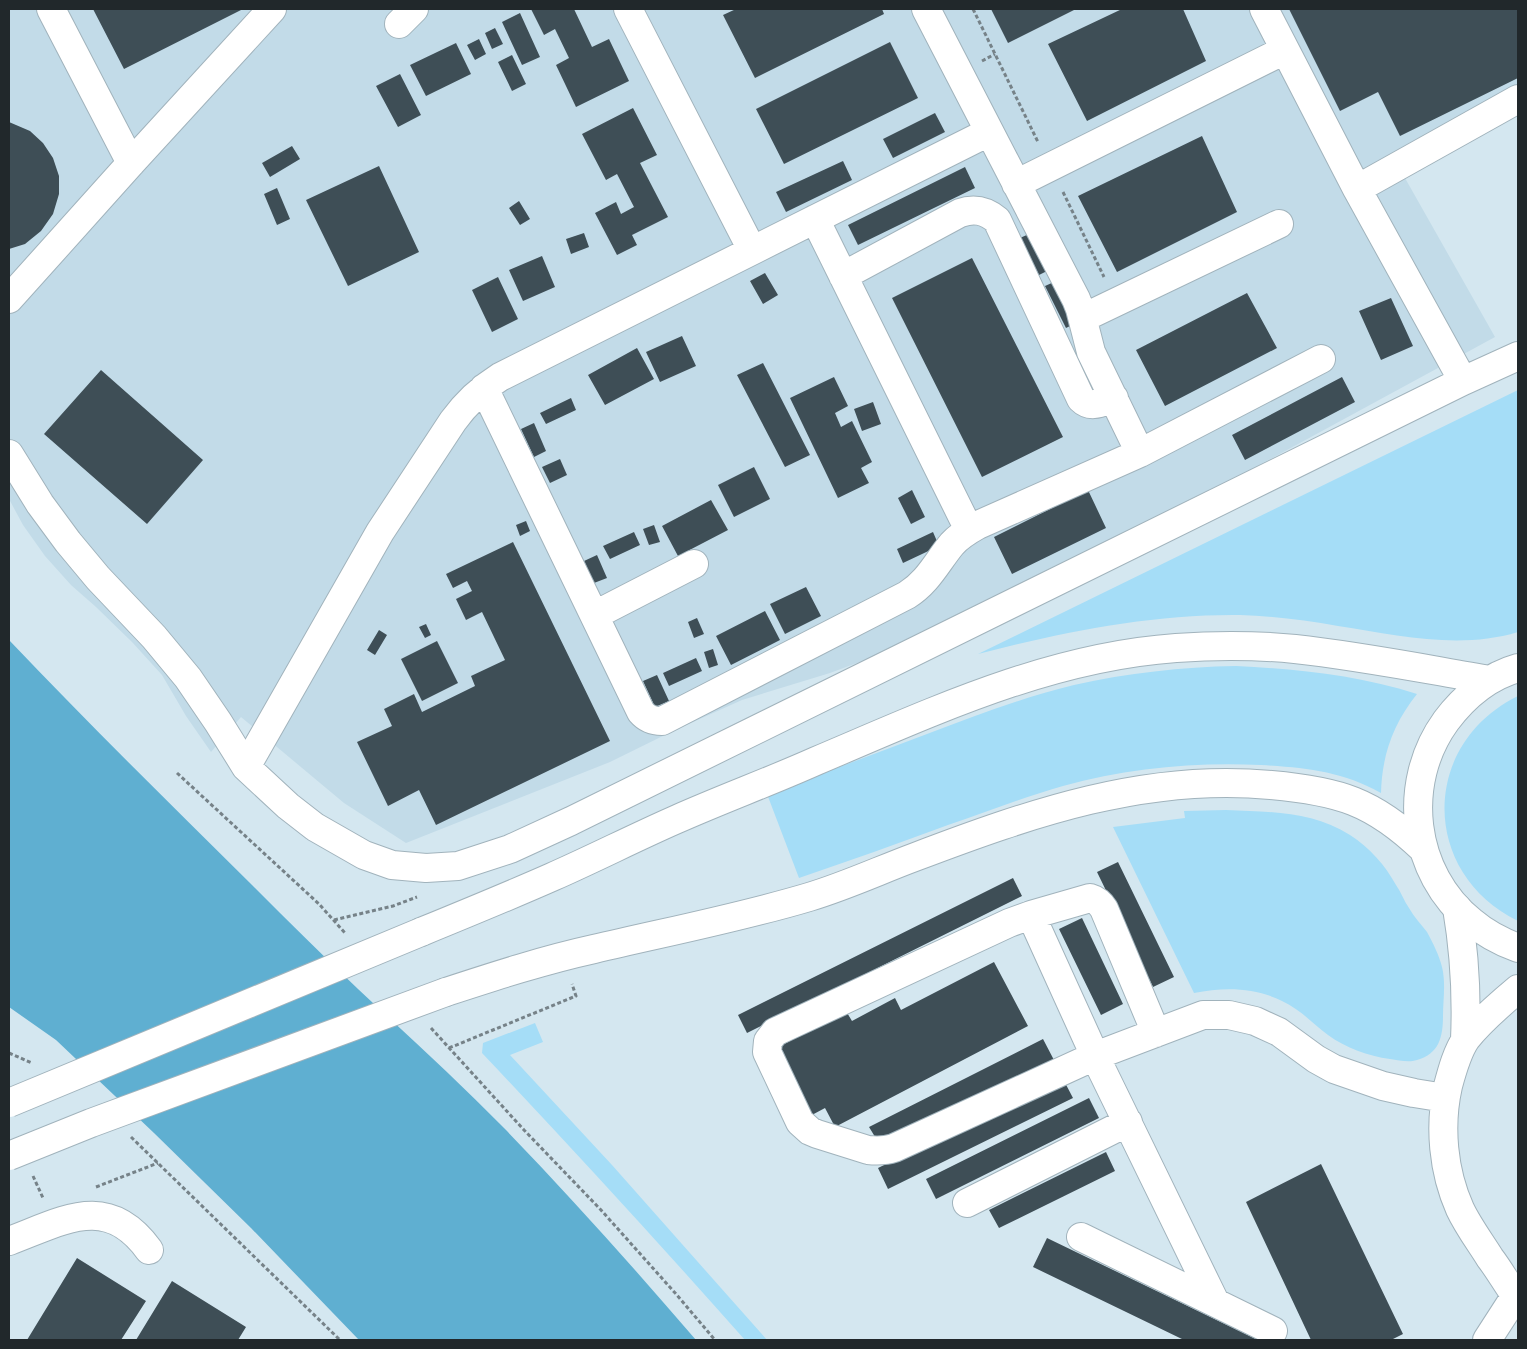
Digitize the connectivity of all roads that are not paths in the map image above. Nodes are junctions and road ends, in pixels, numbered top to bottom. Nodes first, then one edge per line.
1 (51, 9) edge
2 (272, 9) edge
3 (628, 9) edge
4 (926, 9) edge
5 (1264, 9) edge
6 (1285, 50) junction
7 (1518, 99) edge
8 (989, 132) junction
9 (130, 163) junction
10 (1016, 184) junction
11 (1357, 190) junction
12 (815, 219) junction
13 (1279, 224) dead end
14 (752, 250) junction
15 (843, 276) junction
16 (9, 299) edge
17 (1083, 318) junction
18 (1518, 356) edge
19 (1320, 359) dead end
20 (1463, 381) junction
21 (484, 388) junction
22 (1114, 398) junction
23 (1140, 453) junction
24 (9, 454) edge
25 (968, 530) junction
26 (694, 564) dead end
27 (595, 615) junction
28 (1518, 668) edge
29 (1490, 680) junction
30 (246, 767) junction
31 (1423, 849) junction
32 (1457, 908) junction
33 (1031, 915) junction
34 (1518, 948) edge
35 (1518, 989) edge
36 (1156, 1033) junction
37 (1465, 1040) junction
38 (1095, 1056) junction
39 (1445, 1098) junction
40 (9, 1103) edge
41 (1128, 1122) junction
42 (9, 1156) edge
43 (967, 1203) dead end
44 (1081, 1237) dead end
45 (9, 1241) edge
46 (149, 1250) dead end
47 (1215, 1302) junction
48 (1515, 1305) edge
49 (1273, 1331) dead end
50 (1487, 1340) edge

1 - 9 main road
2 - 9 main road
3 - 14 main road
4 - 8 main road
5 - 6 main road
6 - 10 main road
6 - 11 main road
7 - 11 main road
8 - 10 main road
8 - 12 main road
9 - 16 main road
10 - 17 main road
11 - 20 main road
12 - 14 main road
12 - 15 main road
13 - 17 main road
14 - 21 main road
15 - 22 main road
15 - 25 main road
17 - 22 main road
18 - 20 main road
19 - 23 main road
20 - 30 main road
21 - 27 main road
21 - 30 main road
22 - 23 main road
23 - 25 main road
24 - 30 main road
25 - 27 main road
26 - 27 main road
28 - 29 main road
29 - 31 main road
29 - 40 main road, bridge
31 - 32 main road
31 - 42 main road, bridge
32 - 34 main road
32 - 37 main road
33 - 36 main road
33 - 38 main road
33 - 38 main road
35 - 37 main road
36 - 38 main road
36 - 39 main road
37 - 39 main road
38 - 41 main road
39 - 48 main road
41 - 43 main road
41 - 47 main road
44 - 47 main road
45 - 46 main road
47 - 49 main road
48 - 50 main road

